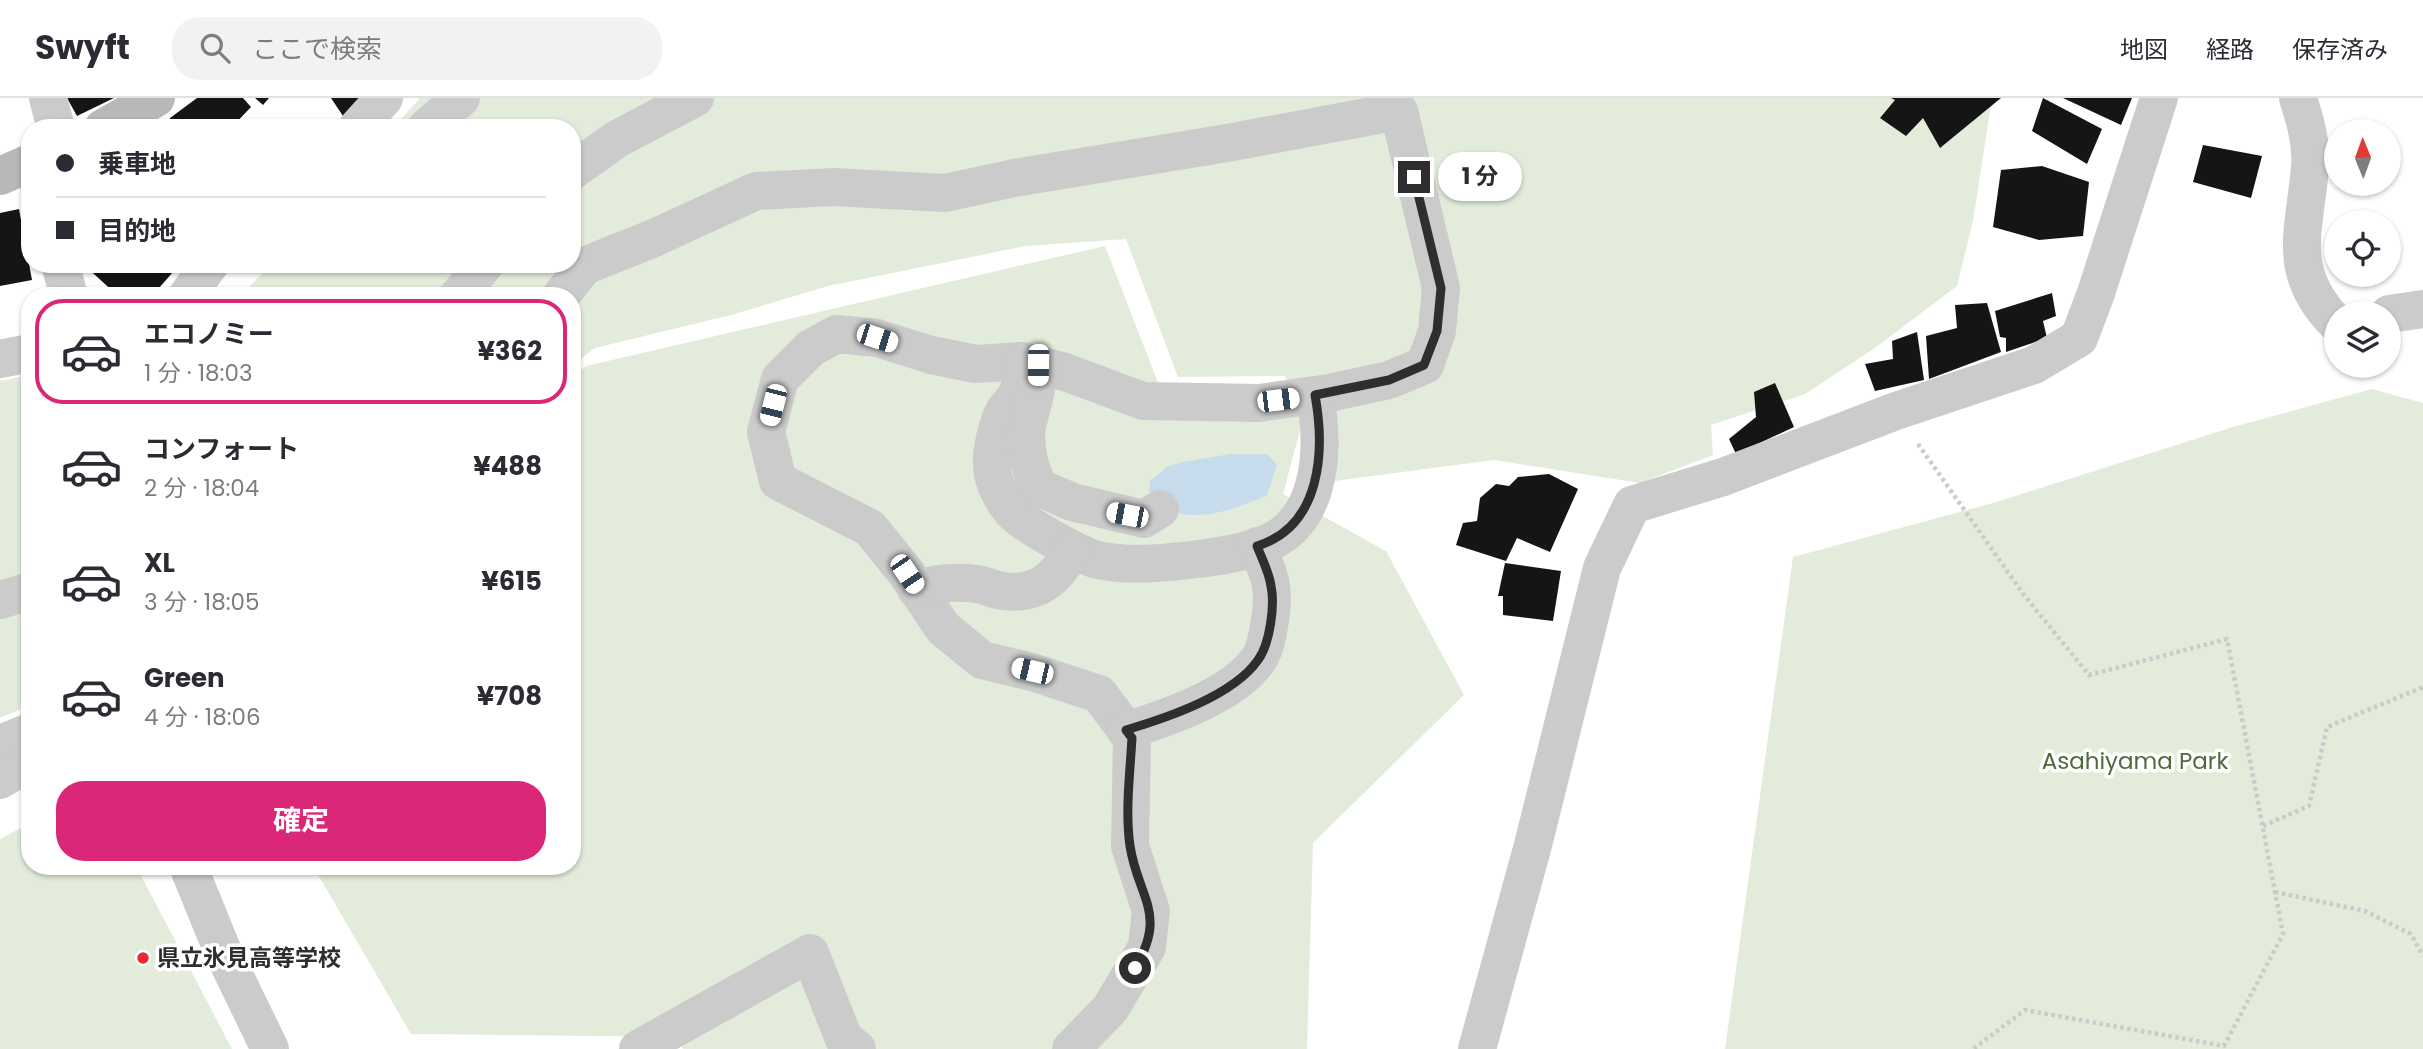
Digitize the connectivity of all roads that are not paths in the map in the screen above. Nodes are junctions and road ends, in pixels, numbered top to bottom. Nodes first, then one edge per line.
1 (48, 98) edge
2 (156, 98) edge
3 (384, 98) edge
4 (461, 98) edge
5 (695, 98) edge
6 (2159, 98) edge
7 (2298, 98) edge
8 (1385, 104) edge
9 (54, 119) edge
10 (119, 119) edge
11 (365, 119) edge
12 (436, 119) edge
13 (581, 165) edge
14 (581, 270) edge
15 (477, 273) edge
16 (579, 273) edge
17 (466, 287) edge
18 (568, 287) edge
19 (2324, 306) edge
20 (2423, 309) edge
21 (2401, 312) edge
22 (21, 356) edge
23 (0, 359) edge
24 (1030, 363) junction
25 (1315, 395) junction
26 (1160, 509) dead end
27 (1257, 546) junction
28 (1072, 549) junction
29 (916, 589) junction
30 (21, 594) edge
31 (0, 600) edge
32 (1126, 730) junction
33 (21, 736) edge
34 (0, 744) edge
35 (21, 767) edge
36 (0, 780) edge
37 (192, 875) edge
38 (270, 1049) edge
39 (640, 1049) edge
40 (857, 1049) edge
41 (1070, 1049) edge
42 (1477, 1049) edge

1 - 9 street
2 - 10 main road
3 - 11 street
4 - 12 street
5 - 13 street
6 - 42 street
7 - 19 street
8 - 14 street
8 - 25 street
15 - 17 street
16 - 18 street
20 - 21 street
22 - 23 street
24 - 25 street
24 - 26 street
24 - 28 street
24 - 29 street
25 - 27 street
27 - 28 street
27 - 32 street
28 - 29 street
29 - 32 street
30 - 31 street
32 - 41 street
33 - 34 street
35 - 36 street
37 - 38 street
39 - 40 street

